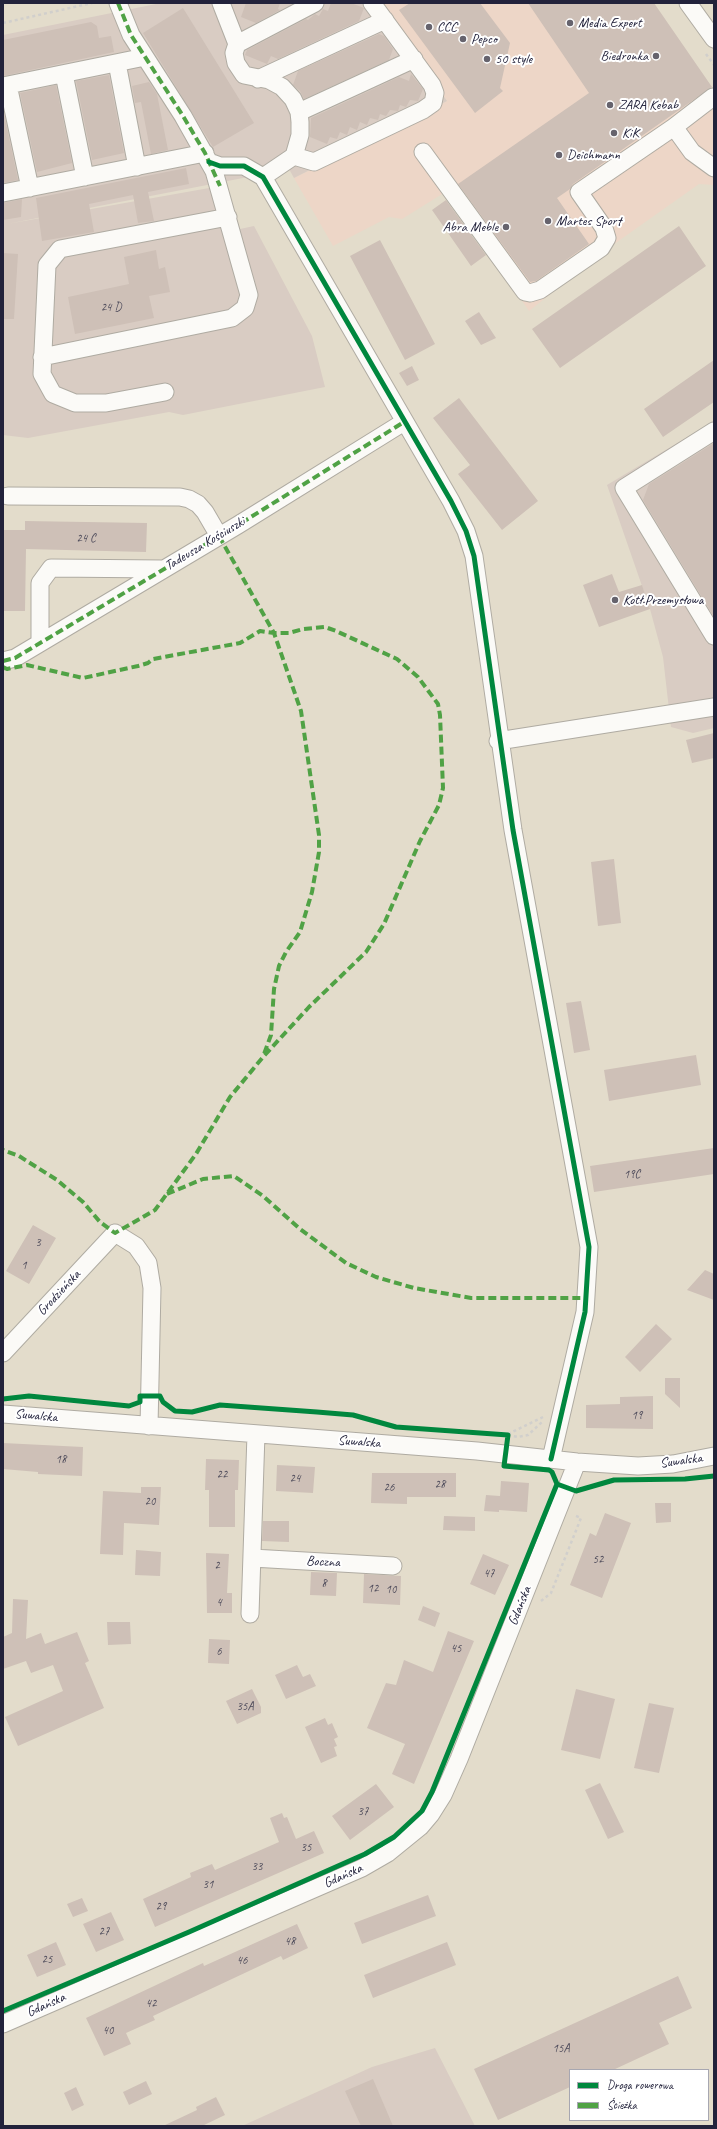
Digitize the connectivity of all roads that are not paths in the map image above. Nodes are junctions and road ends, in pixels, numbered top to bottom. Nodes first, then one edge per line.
1 (118, 3) edge
2 (221, 3) edge
3 (315, 3) edge
4 (372, 3) edge
5 (688, 3) edge
6 (384, 20) junction
7 (714, 39) edge
8 (237, 44) junction
9 (145, 57) junction
10 (414, 59) junction
11 (117, 63) junction
12 (64, 74) junction
13 (258, 79) junction
14 (6, 85) edge
15 (713, 98) dead end
16 (299, 112) junction
17 (674, 127) junction
18 (423, 152) dead end
19 (294, 156) junction
20 (207, 157) junction
21 (137, 167) junction
22 (714, 168) edge
23 (263, 176) junction
24 (85, 177) junction
25 (30, 188) junction
26 (3, 193) edge
27 (228, 217) junction
28 (42, 357) junction
29 (165, 392) dead end
30 (404, 422) junction
31 (714, 431) edge
32 (8, 496) dead end
33 (219, 536) junction
34 (164, 569) junction
35 (714, 636) edge
36 (40, 643) junction
37 (3, 661) edge
38 (714, 706) edge
39 (498, 741) junction
40 (3, 1353) edge
41 (3, 1414) edge
42 (149, 1426) junction
43 (256, 1434) junction
44 (714, 1456) edge
45 (551, 1459) junction
46 (577, 1462) junction
47 (252, 1558) junction
48 (393, 1566) dead end
49 (250, 1614) dead end
50 (3, 2024) edge

1 - 9 street
2 - 8 street
3 - 8 street
4 - 6 street
5 - 7 street
6 - 10 street
6 - 13 street
8 - 13 street
9 - 11 street
9 - 20 street
10 - 16 street
10 - 19 street
11 - 12 street
11 - 21 street
12 - 14 street
12 - 24 street
13 - 16 street
14 - 25 street
15 - 17 street
16 - 19 street
17 - 18 street
17 - 22 street
19 - 23 street
20 - 21 street
20 - 23 street
20 - 27 street
21 - 24 street
23 - 30 street
24 - 25 street
25 - 26 street
27 - 28 street
27 - 28 street
28 - 29 street
30 - 33 street, Tadeusza Kościuszki
30 - 39 street
31 - 35 street
32 - 33 street
33 - 34 street, Tadeusza Kościuszki
34 - 36 street, Tadeusza Kościuszki
34 - 36 street
36 - 37 street, Tadeusza Kościuszki
38 - 39 street
39 - 45 street
40 - 42 street, Grodzieńska
41 - 42 street, Suwalska
42 - 43 street, Suwalska
43 - 45 street, Suwalska
43 - 47 street
44 - 46 street, Suwalska
45 - 46 street, Suwalska
46 - 50 street, Gdańska
47 - 48 street, Boczna
47 - 49 street

